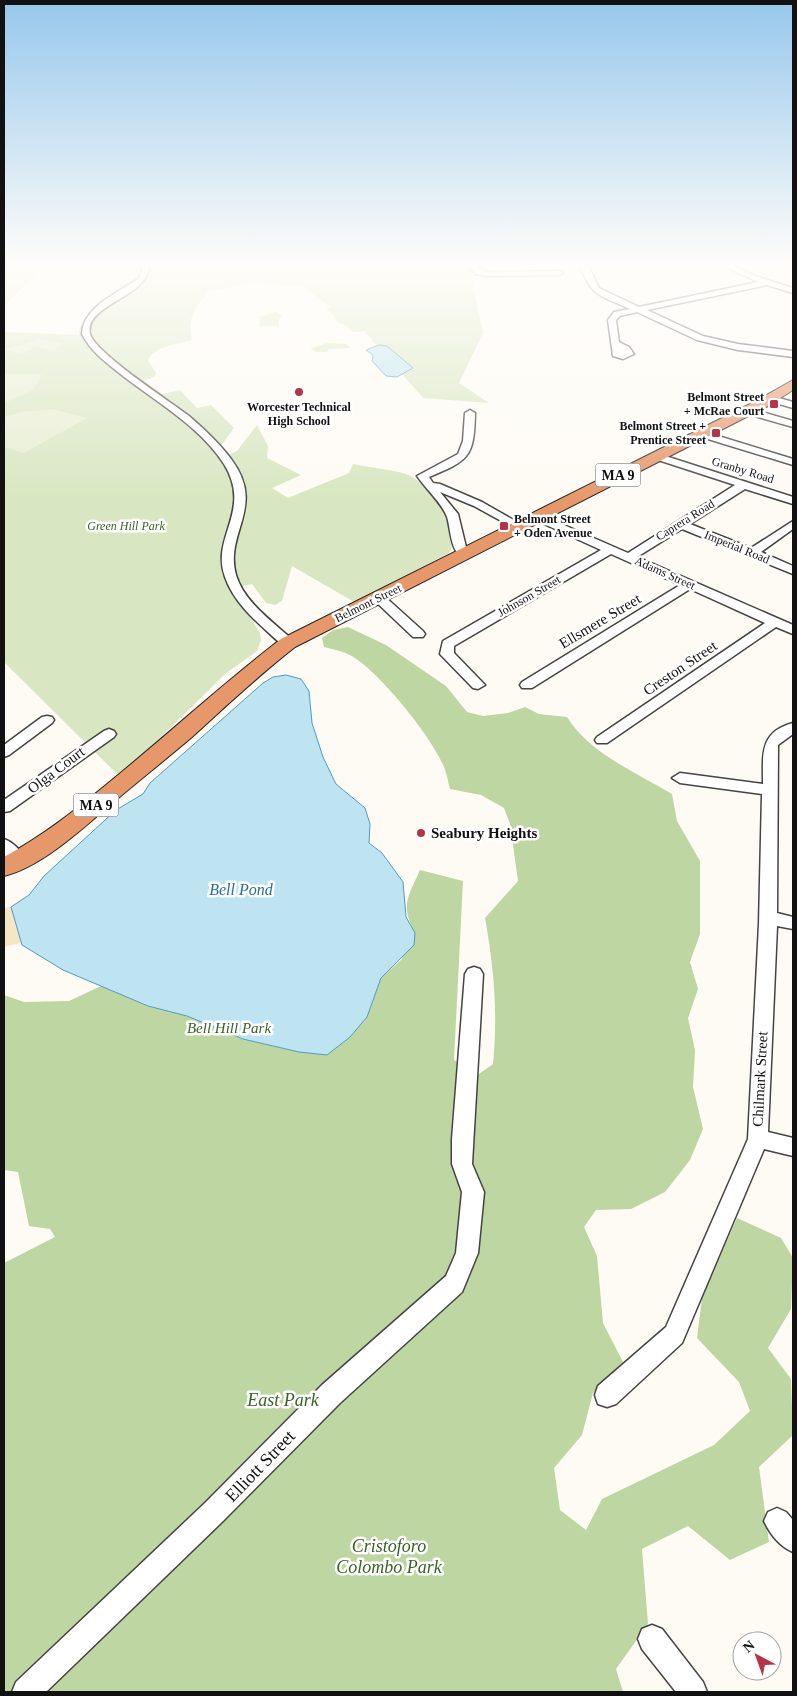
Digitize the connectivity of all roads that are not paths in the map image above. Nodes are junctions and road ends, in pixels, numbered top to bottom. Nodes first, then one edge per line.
1 (90, 342) edge
2 (717, 342) edge
3 (793, 354) edge
4 (793, 384) edge
5 (793, 392) edge
6 (772, 399) junction
7 (793, 405) edge
8 (748, 411) junction
9 (470, 413) dead end
10 (793, 424) edge
11 (702, 434) junction
12 (656, 456) junction
13 (793, 462) edge
14 (743, 485) junction
15 (431, 487) junction
16 (793, 501) edge
17 (537, 517) junction
18 (680, 524) junction
19 (793, 524) edge
20 (518, 526) junction
21 (611, 549) junction
22 (464, 554) junction
23 (752, 554) junction
24 (629, 557) junction
25 (793, 570) edge
26 (690, 584) junction
27 (379, 598) junction
28 (775, 622) junction
29 (793, 630) edge
30 (418, 634) dead end
31 (288, 643) junction
32 (478, 685) dead end
33 (527, 685) dead end
34 (47, 720) dead end
35 (793, 728) edge
36 (109, 734) dead end
37 (602, 740) dead end
38 (4, 752) edge
39 (680, 778) dead end
40 (769, 790) junction
41 (4, 807) edge
42 (9, 858) edge
43 (768, 918) junction
44 (793, 923) edge
45 (474, 974) dead end
46 (758, 1140) junction
47 (793, 1147) edge
48 (606, 1395) dead end
49 (652, 1639) dead end
50 (26, 1692) edge
51 (693, 1692) edge

1 - 31 street
2 - 3 street
4 - 6 highway, Belmont Street / MA 9
5 - 6 highway, Belmont Street / MA 9
6 - 7 street
6 - 8 highway, Belmont Street / MA 9
8 - 10 street
8 - 11 highway, Belmont Street / MA 9
9 - 15 street
11 - 12 highway, Belmont Street / MA 9
11 - 13 street
12 - 14 street, Granby Road
12 - 17 highway, Belmont Street / MA 9
14 - 16 street, Granby Road
14 - 18 street, Caprera Road
15 - 20 street
15 - 22 street
17 - 20 highway, Belmont Street / MA 9
17 - 21 street, Adams Street
18 - 23 street, Imperial Road
18 - 24 street, Caprera Road
19 - 23 street
20 - 22 highway, Belmont Street / MA 9
21 - 24 street, Adams Street
21 - 32 street, Johnson Street
22 - 27 highway, Belmont Street / MA 9
23 - 25 street, Imperial Road
24 - 26 street, Adams Street
26 - 28 street, Adams Street
26 - 33 street, Ellsmere Street
27 - 30 street
27 - 31 highway, Belmont Street / MA 9
28 - 29 street, Adams Street
28 - 37 street, Creston Street
31 - 42 highway, Belmont Street / MA 9
34 - 38 street
35 - 40 street, Chilmark Street
36 - 41 street, Olga Court
39 - 40 street
40 - 43 street, Chilmark Street
43 - 44 street
43 - 46 street, Chilmark Street
45 - 50 street, Elliott Street
46 - 47 street
46 - 48 street, Chilmark Street
49 - 51 street

